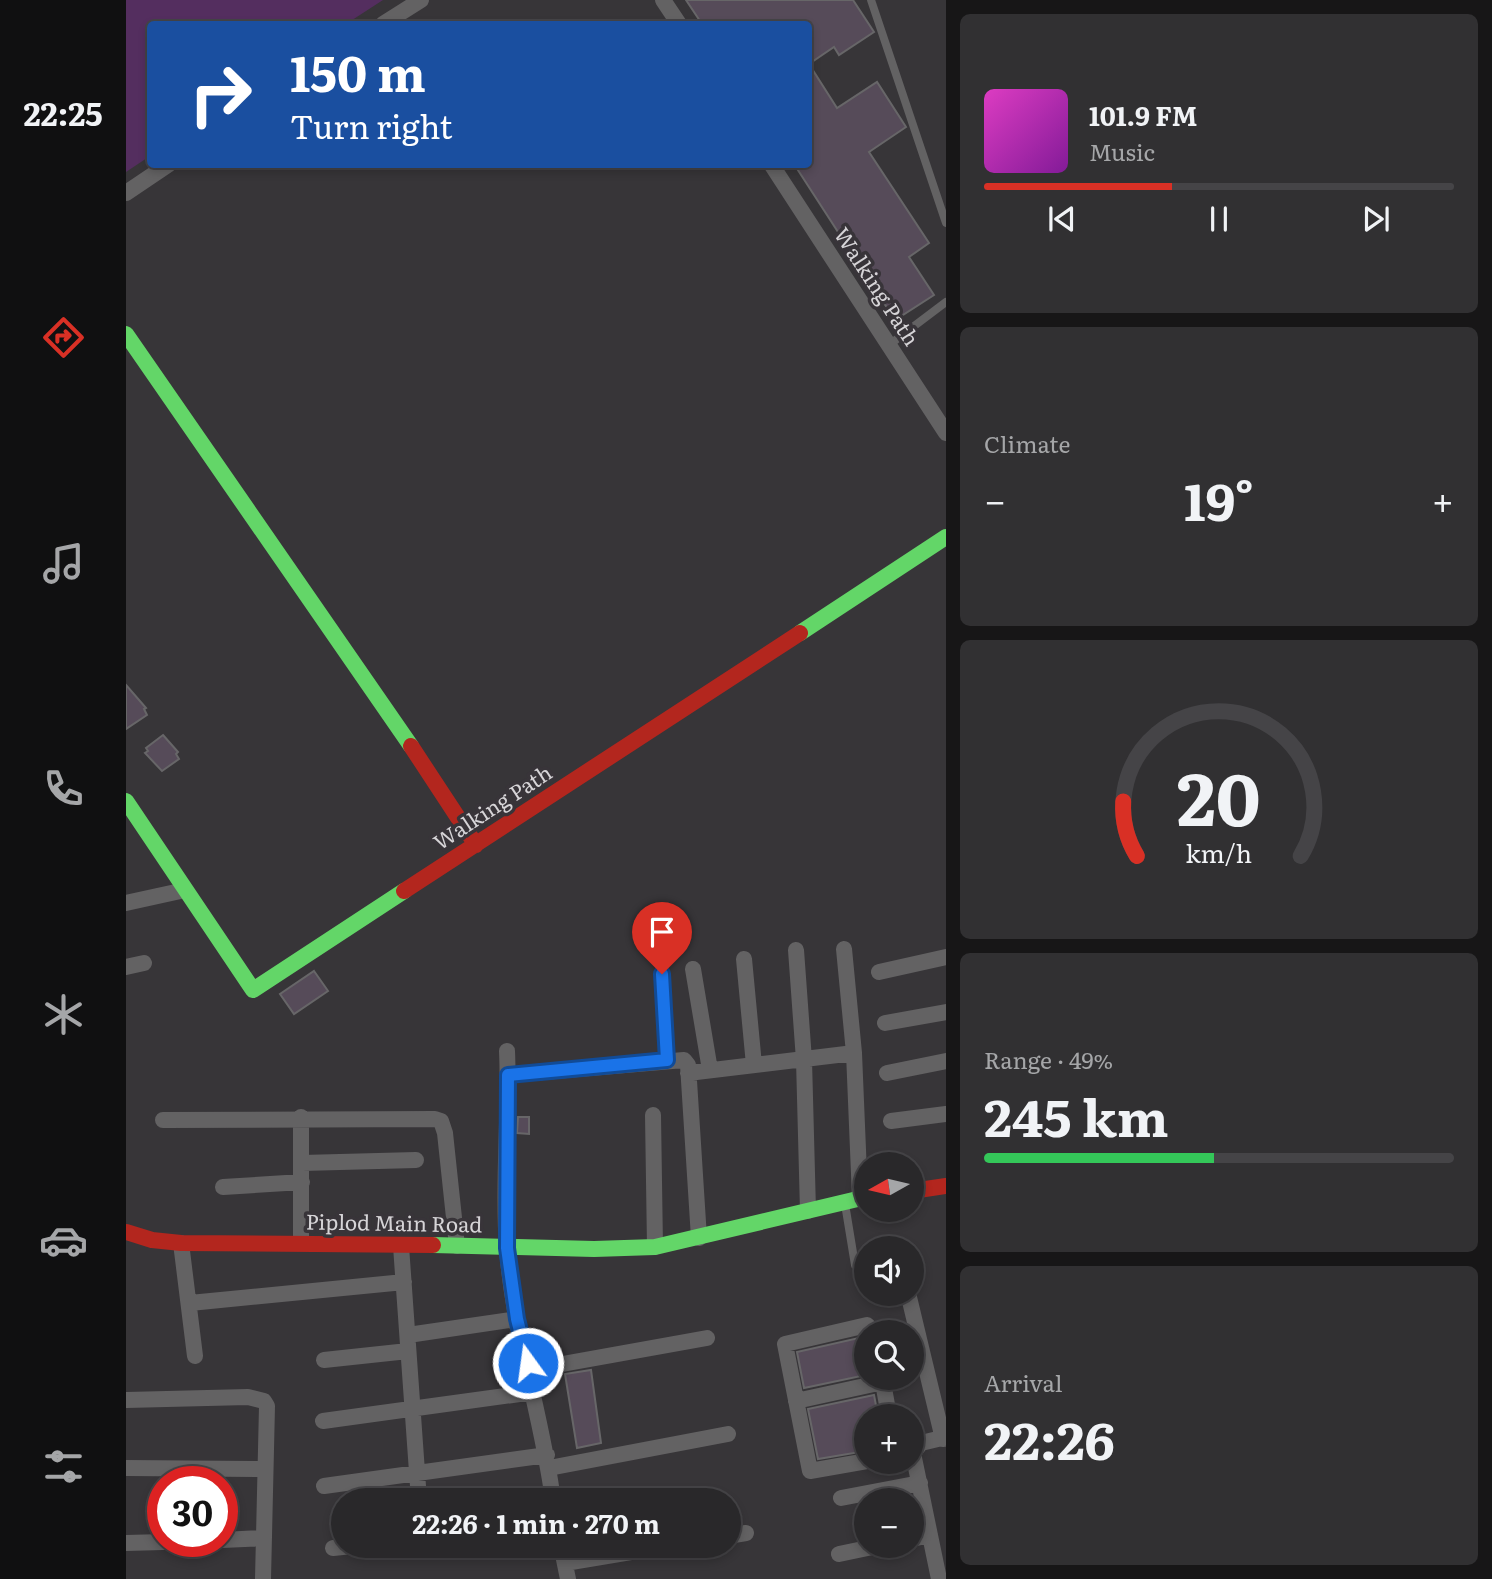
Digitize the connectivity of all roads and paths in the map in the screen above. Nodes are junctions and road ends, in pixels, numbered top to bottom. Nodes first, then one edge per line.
1 (421, 0) edge
2 (663, 0) edge
3 (871, 0) edge
4 (388, 21) edge
5 (677, 21) edge
6 (163, 168) edge
7 (774, 168) edge
8 (126, 193) edge
9 (946, 223) edge
10 (946, 302) edge
11 (126, 334) edge
12 (889, 345) junction
13 (946, 433) edge
14 (946, 537) edge
15 (126, 801) edge
16 (476, 845) junction
17 (185, 890) junction
18 (126, 903) edge
19 (844, 949) dead end
20 (796, 950) dead end
21 (946, 957) edge
22 (744, 959) dead end
23 (144, 963) dead end
24 (126, 967) edge
25 (693, 969) dead end
26 (879, 972) dead end
27 (662, 974) dead end
28 (946, 1012) edge
29 (885, 1023) dead end
30 (507, 1051) dead end
31 (854, 1053) junction
32 (667, 1060) junction
33 (804, 1060) junction
34 (946, 1061) edge
35 (754, 1065) junction
36 (710, 1070) junction
37 (688, 1073) junction
38 (887, 1073) dead end
39 (508, 1075) junction
40 (946, 1114) edge
41 (653, 1115) dead end
42 (301, 1117) junction
43 (163, 1120) dead end
44 (891, 1121) dead end
45 (856, 1152) edge
46 (416, 1160) dead end
47 (302, 1163) junction
48 (302, 1182) junction
49 (223, 1186) dead end
50 (946, 1186) edge
51 (924, 1189) edge
52 (854, 1200) edge
53 (808, 1212) junction
54 (126, 1232) edge
55 (699, 1238) junction
56 (301, 1242) junction
57 (181, 1243) junction
58 (401, 1246) junction
59 (457, 1246) junction
60 (654, 1247) junction
61 (507, 1248) junction
62 (404, 1282) junction
63 (190, 1303) junction
64 (911, 1306) edge
65 (517, 1319) junction
66 (854, 1328) edge
67 (707, 1338) dead end
68 (408, 1343) junction
69 (195, 1356) dead end
70 (324, 1360) dead end
71 (529, 1370) junction
72 (854, 1387) edge
73 (534, 1392) junction
74 (126, 1400) edge
75 (796, 1401) junction
76 (412, 1409) junction
77 (323, 1421) dead end
78 (728, 1434) dead end
79 (944, 1438) edge
80 (924, 1442) edge
81 (548, 1462) junction
82 (854, 1463) edge
83 (126, 1468) edge
84 (265, 1469) junction
85 (416, 1473) junction
86 (918, 1474) edge
87 (920, 1483) junction
88 (324, 1486) dead end
89 (417, 1488) edge
90 (551, 1488) edge
91 (841, 1498) dead end
92 (746, 1533) dead end
93 (741, 1534) edge
94 (930, 1535) junction
95 (924, 1536) edge
96 (264, 1538) junction
97 (238, 1539) edge
98 (147, 1542) edge
99 (126, 1543) edge
100 (854, 1552) edge
101 (839, 1555) dead end
102 (620, 1558) edge
103 (566, 1571) edge
104 (263, 1579) edge
105 (939, 1579) edge

1 - 4 street
2 - 5 street
3 - 9 lane
6 - 8 street
7 - 12 street, Walking Path
10 - 12 lane
11 - 16 street
12 - 13 street, Walking Path
14 - 16 street, Walking Path
15 - 17 street, Walking Path
16 - 17 street, Walking Path
17 - 18 street
19 - 31 street
20 - 33 street
21 - 26 street
22 - 35 street
23 - 24 street
25 - 36 street
27 - 32 street
28 - 29 street
30 - 39 street
31 - 33 street
31 - 45 street
32 - 37 street
32 - 39 street
33 - 35 street
33 - 53 street
34 - 38 street
35 - 36 street
36 - 37 street
37 - 55 street
39 - 61 street
40 - 44 street
41 - 60 street
42 - 43 street
42 - 47 street
42 - 59 street
46 - 47 street
47 - 48 street
48 - 49 street
48 - 56 street
50 - 51 street
52 - 53 street, Piplod Main Road
53 - 55 street, Piplod Main Road
54 - 57 street, Piplod Main Road
55 - 60 street, Piplod Main Road
56 - 57 street, Piplod Main Road
56 - 58 street, Piplod Main Road
57 - 63 street
58 - 59 street, Piplod Main Road
58 - 62 street
59 - 61 street, Piplod Main Road
60 - 61 street, Piplod Main Road
61 - 65 street
62 - 63 street
62 - 68 street
63 - 69 street
64 - 79 street
65 - 68 street
65 - 71 street
66 - 75 street
67 - 71 street
68 - 70 street
68 - 76 street
71 - 73 street
72 - 75 street
73 - 76 street
73 - 81 street
74 - 84 street
75 - 82 street
76 - 77 street
76 - 85 street
78 - 81 street
79 - 80 street
81 - 85 street
81 - 90 street
83 - 84 street
84 - 96 street
85 - 88 street
85 - 89 street
86 - 87 street
87 - 91 street
87 - 94 street
92 - 93 street
94 - 95 street
94 - 105 street
96 - 97 street
96 - 104 street
98 - 99 street
100 - 101 street
102 - 103 street

